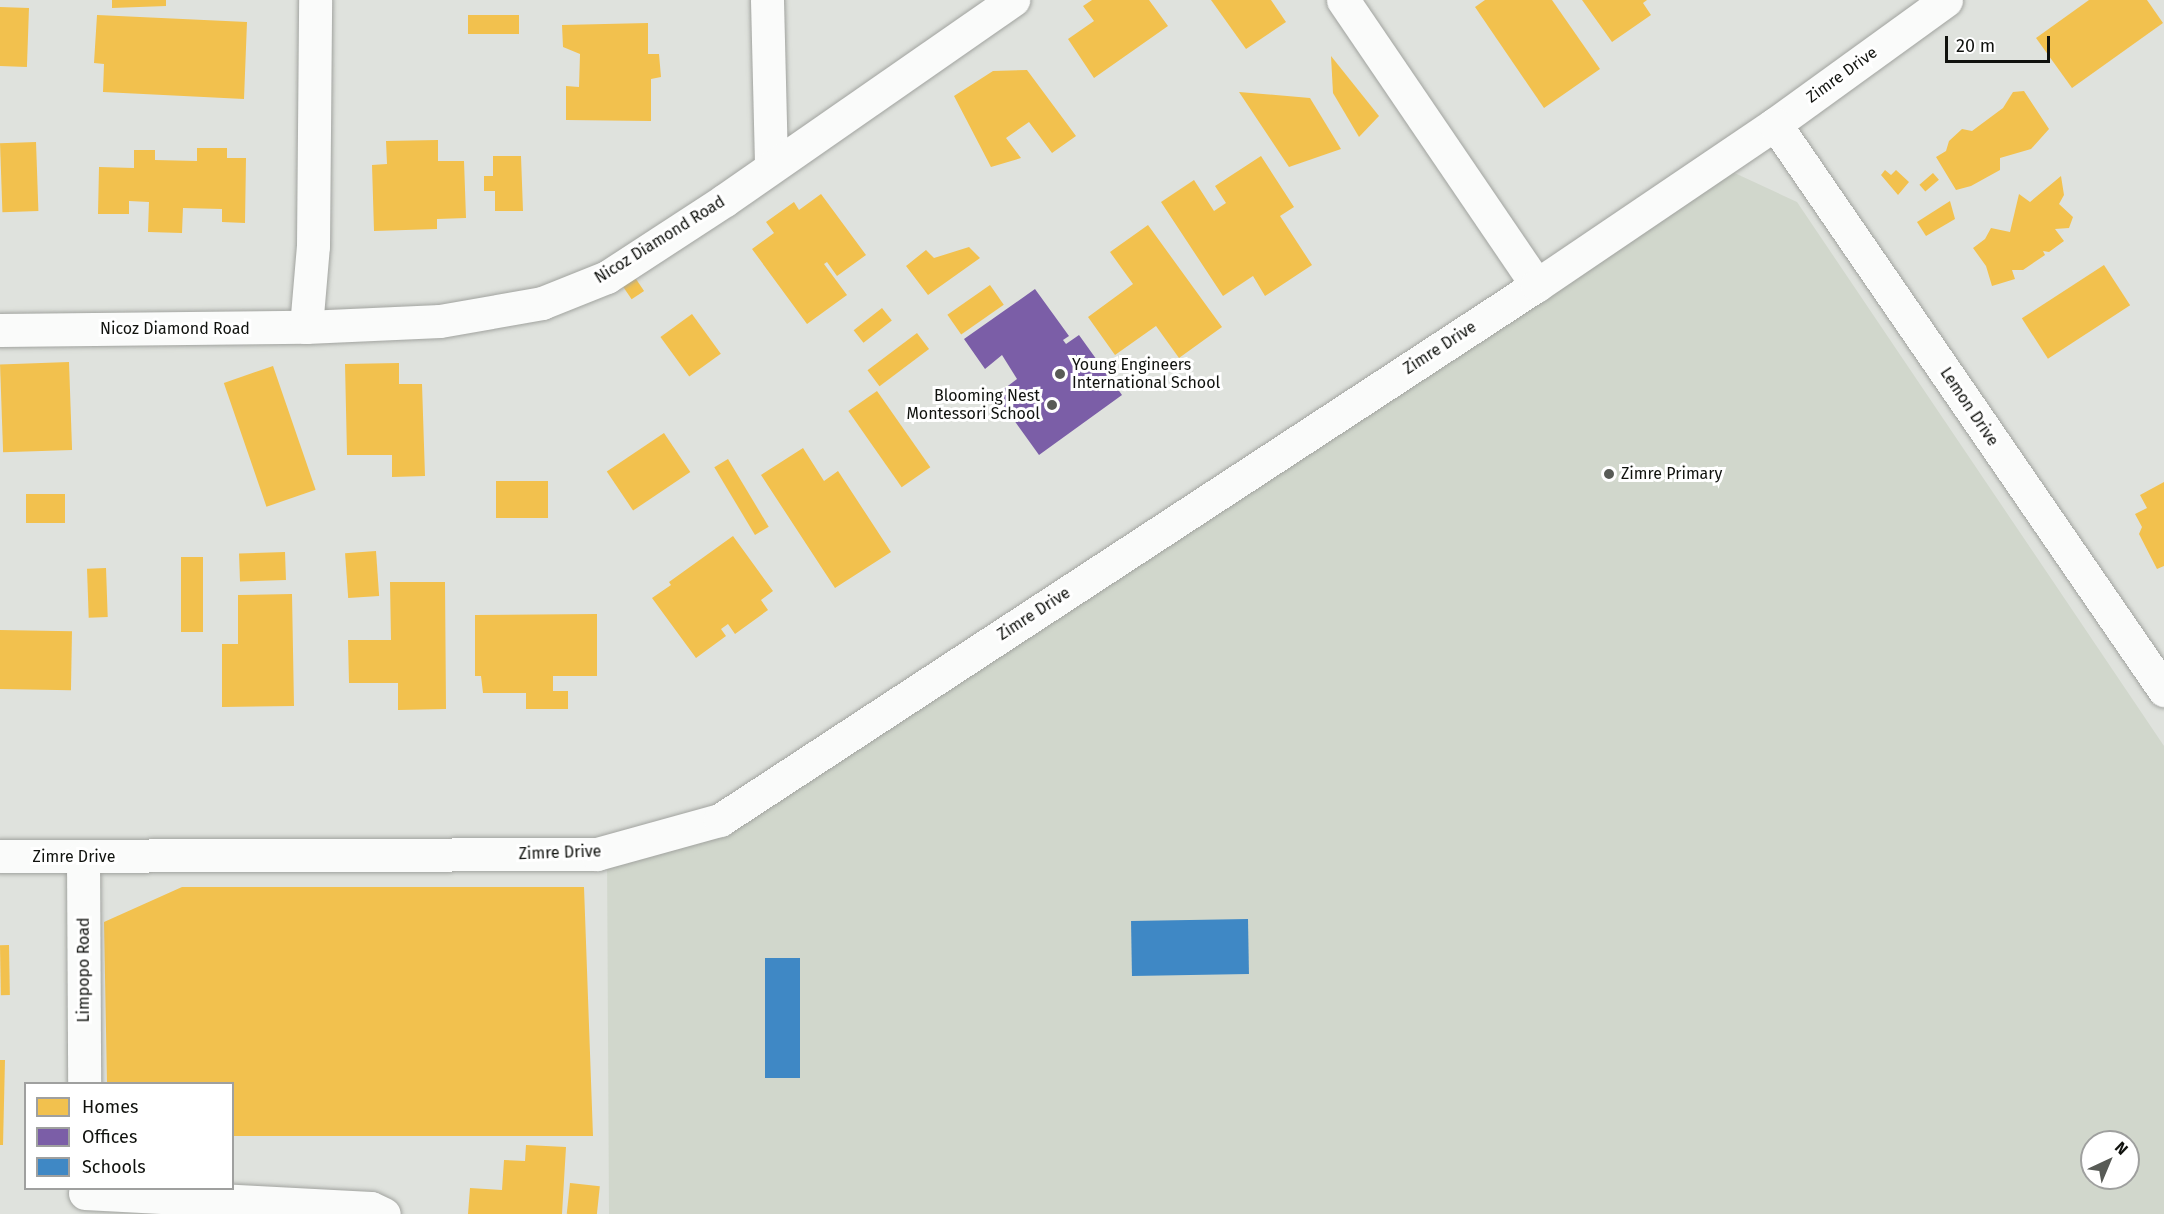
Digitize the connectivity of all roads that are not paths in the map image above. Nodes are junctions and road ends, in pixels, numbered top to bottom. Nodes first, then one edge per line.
1 (315, 0) edge
2 (767, 0) edge
3 (1013, 0) edge
4 (1343, 0) edge
5 (1946, 0) edge
6 (1775, 124) junction
7 (771, 166) junction
8 (1537, 285) junction
9 (306, 327) junction
10 (0, 330) edge
11 (2164, 690) edge
12 (0, 856) edge
13 (83, 857) junction
14 (84, 1082) edge
15 (85, 1198) edge
16 (384, 1214) edge

1 - 9 street
2 - 7 street
3 - 7 street, Nicoz Diamond Road
4 - 8 street
5 - 6 street, Zimre Drive
6 - 8 street, Zimre Drive
6 - 11 street, Lemon Drive
7 - 9 street, Nicoz Diamond Road
8 - 13 street, Zimre Drive
9 - 10 street, Nicoz Diamond Road
12 - 13 street, Zimre Drive
13 - 14 street, Limpopo Road
15 - 16 street

